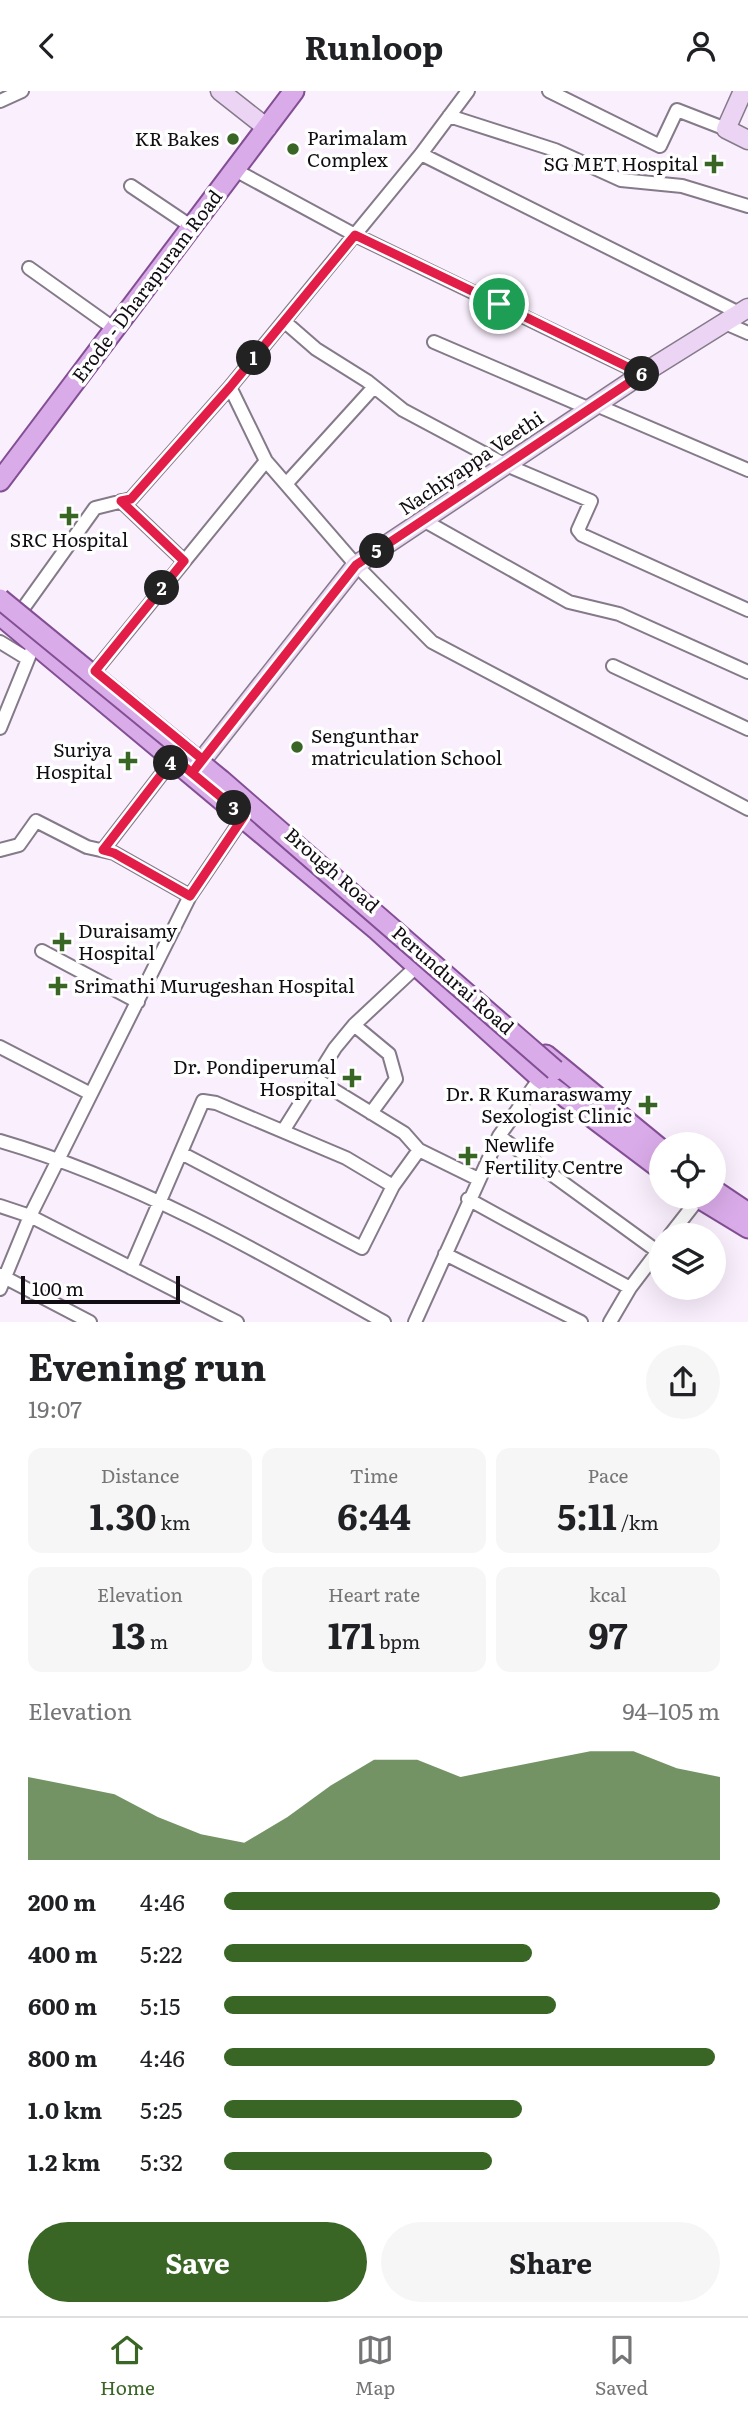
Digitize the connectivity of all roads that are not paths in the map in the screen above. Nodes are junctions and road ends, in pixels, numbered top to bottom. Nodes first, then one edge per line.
1 (220, 91) edge
2 (294, 91) edge
3 (468, 91) edge
4 (549, 91) edge
5 (743, 91) edge
6 (17, 92) edge
7 (0, 101) edge
8 (449, 116) junction
9 (267, 128) junction
10 (726, 129) junction
11 (748, 139) edge
12 (421, 154) junction
13 (235, 170) junction
14 (131, 186) dead end
15 (748, 206) edge
16 (192, 227) junction
17 (355, 235) junction
18 (29, 268) dead end
19 (737, 315) edge
20 (285, 322) junction
21 (116, 330) junction
22 (748, 333) edge
23 (435, 342) dead end
24 (642, 374) junction
25 (230, 387) junction
26 (374, 387) junction
27 (593, 407) junction
28 (265, 461) junction
29 (506, 465) junction
30 (748, 470) edge
31 (0, 481) edge
32 (286, 484) junction
33 (121, 501) junction
34 (423, 520) junction
35 (184, 561) junction
36 (356, 565) junction
37 (0, 593) edge
38 (0, 599) edge
39 (0, 609) edge
40 (22, 610) junction
41 (748, 610) edge
42 (0, 615) edge
43 (0, 642) edge
44 (32, 651) junction
45 (613, 666) dead end
46 (95, 671) junction
47 (748, 672) edge
48 (0, 728) edge
49 (748, 729) edge
50 (174, 758) junction
51 (197, 766) junction
52 (748, 809) edge
53 (244, 816) junction
54 (0, 850) edge
55 (103, 850) junction
56 (190, 896) junction
57 (42, 951) dead end
58 (416, 967) junction
59 (138, 1002) junction
60 (354, 1025) junction
61 (0, 1047) edge
62 (548, 1075) junction
63 (316, 1079) junction
64 (91, 1094) junction
65 (582, 1098) junction
66 (371, 1113) junction
67 (283, 1131) junction
68 (499, 1136) junction
69 (0, 1141) edge
70 (649, 1142) edge
71 (419, 1150) junction
72 (183, 1154) junction
73 (649, 1158) edge
74 (60, 1159) junction
75 (478, 1179) junction
76 (393, 1186) junction
77 (468, 1199) junction
78 (161, 1202) junction
79 (726, 1204) edge
80 (0, 1206) edge
81 (691, 1209) edge
82 (722, 1209) edge
83 (748, 1213) edge
84 (30, 1216) junction
85 (680, 1223) edge
86 (748, 1228) edge
87 (649, 1242) edge
88 (445, 1254) junction
89 (649, 1262) edge
90 (131, 1268) junction
91 (3, 1275) edge
92 (629, 1288) junction
93 (0, 1289) edge
94 (417, 1318) edge
95 (90, 1322) edge
96 (237, 1322) edge
97 (384, 1322) edge
98 (432, 1322) edge
99 (581, 1322) edge
100 (610, 1322) edge

1 - 9 street
2 - 9 main road, Erode - Dharapuram Road
3 - 8 street
4 - 10 street
5 - 10 street
6 - 7 street
8 - 12 street
8 - 15 street
9 - 13 main road, Erode - Dharapuram Road
10 - 11 street
12 - 17 street
12 - 19 street
13 - 16 main road, Erode - Dharapuram Road
13 - 17 street
14 - 16 street
16 - 21 main road, Erode - Dharapuram Road
17 - 20 street
17 - 24 street
18 - 21 street
19 - 22 street
19 - 24 street, Nachiyappa Veethi
20 - 25 street
20 - 26 street
21 - 31 main road, Erode - Dharapuram Road
23 - 27 street
24 - 27 street, Nachiyappa Veethi
25 - 28 street
25 - 33 street
26 - 29 street
26 - 32 street
27 - 29 street, Nachiyappa Veethi
27 - 30 street
28 - 32 street
28 - 35 street
29 - 34 street, Nachiyappa Veethi
29 - 41 street
32 - 36 street
33 - 35 street
33 - 40 street
34 - 36 street, Nachiyappa Veethi
34 - 47 street
35 - 46 street
36 - 51 street, Nachiyappa Veethi
36 - 52 street
37 - 40 main road, Brough Road
38 - 62 main road, Perundurai Road, bridge
39 - 62 main road, Perundurai Road, bridge
40 - 46 main road, Brough Road
42 - 44 main road, Brough Road
43 - 44 street
44 - 48 street
44 - 50 main road, Brough Road
45 - 49 street
46 - 51 main road, Brough Road
50 - 51 main road, Brough Road
50 - 55 street
51 - 53 main road, Brough Road
51 - 65 main road, Brough Road
53 - 56 street
53 - 58 main road, Brough Road
54 - 55 street
55 - 56 street
56 - 59 street
57 - 59 street
58 - 60 street
58 - 62 main road, Brough Road
59 - 64 street
60 - 63 street
60 - 66 street
61 - 64 street
62 - 65 main road, Perundurai Road
62 - 68 street
63 - 66 street
63 - 67 street
64 - 74 street
65 - 70 main road, Brough Road
65 - 73 main road, Brough Road
66 - 71 street
67 - 72 street
67 - 76 street
68 - 75 street
68 - 87 street
69 - 74 street
71 - 75 street
71 - 76 street
72 - 76 street
72 - 78 street
74 - 78 street
74 - 84 street
75 - 77 street
77 - 88 street
77 - 92 street
78 - 90 street
78 - 97 street
79 - 83 main road
80 - 84 street
81 - 85 street
82 - 86 main road
84 - 90 street
84 - 91 street
88 - 94 street
88 - 99 street
89 - 92 street
90 - 96 street
91 - 93 street
91 - 95 street
92 - 100 street
94 - 98 street

